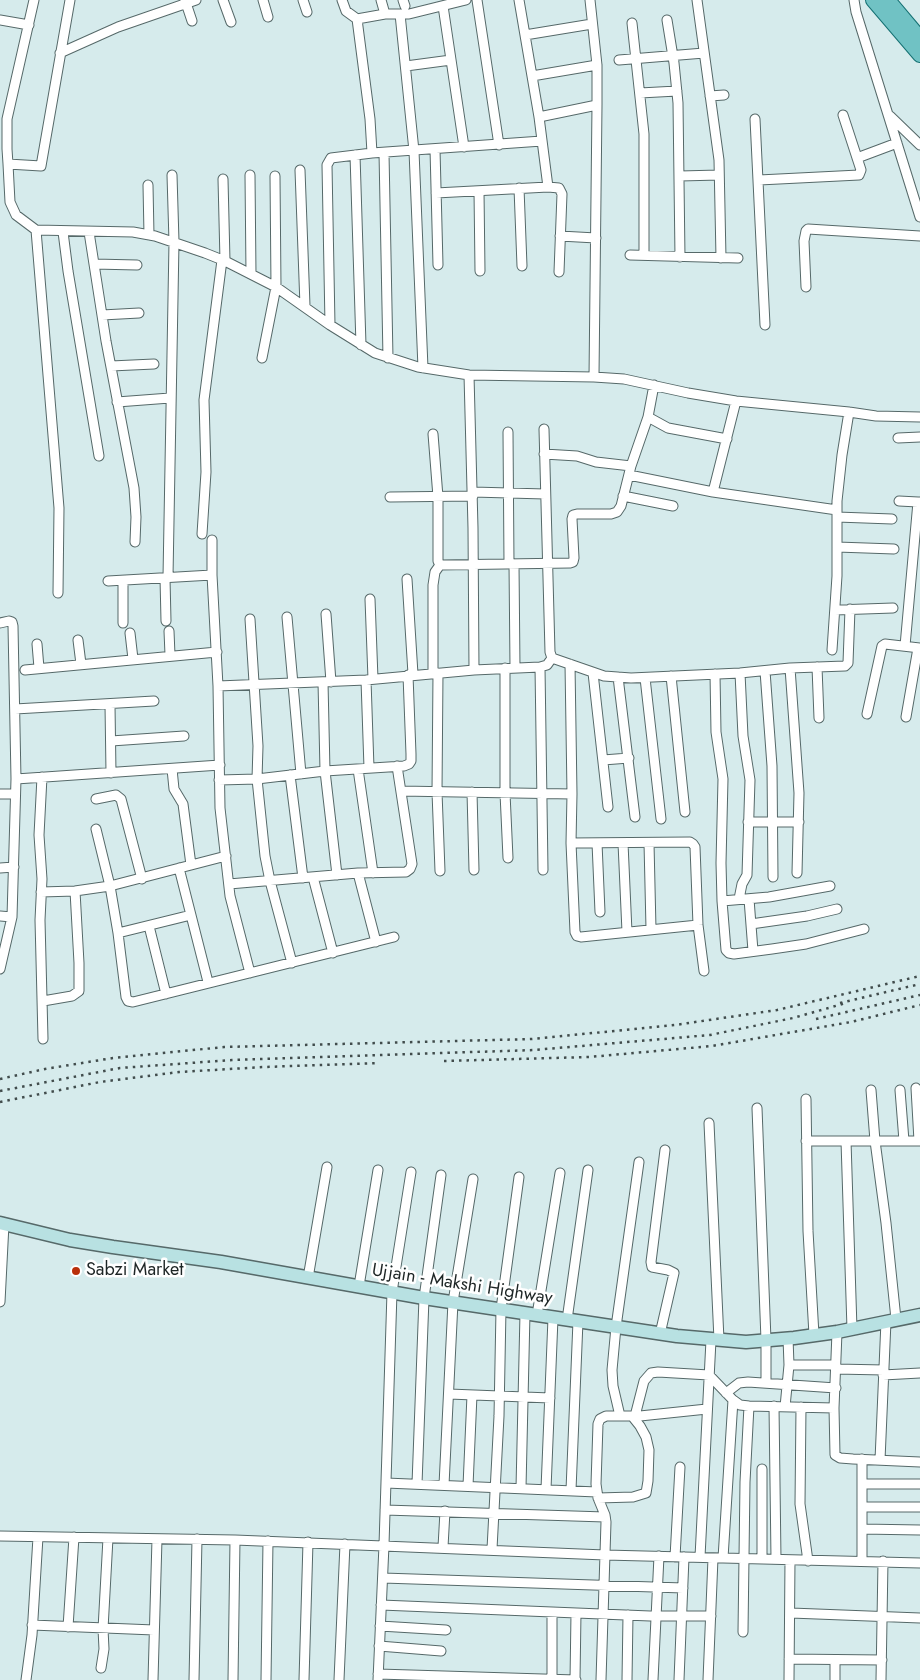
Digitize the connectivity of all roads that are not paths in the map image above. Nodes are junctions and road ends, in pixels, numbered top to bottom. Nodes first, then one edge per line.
1 (34, 0) edge
2 (70, 0) edge
3 (196, 0) edge
4 (223, 0) edge
5 (263, 0) edge
6 (303, 0) edge
7 (342, 0) edge
8 (381, 0) edge
9 (466, 0) edge
10 (477, 0) edge
11 (590, 0) edge
12 (696, 0) edge
13 (854, 0) edge
14 (873, 0) edge
15 (888, 0) edge
16 (522, 1) edge
17 (186, 2) edge
18 (439, 4) edge
19 (307, 12) dead end
20 (385, 14) junction
21 (400, 14) junction
22 (268, 17) dead end
23 (357, 19) junction
24 (0, 20) edge
25 (667, 20) dead end
26 (192, 21) dead end
27 (231, 22) dead end
28 (632, 23) dead end
29 (30, 24) junction
30 (592, 24) junction
31 (525, 35) junction
32 (920, 38) edge
33 (60, 53) junction
34 (704, 53) junction
35 (920, 55) edge
36 (672, 56) junction
37 (637, 58) junction
38 (451, 60) junction
39 (619, 60) dead end
40 (597, 65) junction
41 (406, 66) junction
42 (532, 76) junction
43 (677, 91) junction
44 (640, 94) junction
45 (724, 95) dead end
46 (710, 96) junction
47 (597, 105) junction
48 (842, 114) dead end
49 (888, 114) junction
50 (539, 116) junction
51 (3, 119) edge
52 (755, 119) dead end
53 (542, 141) junction
54 (897, 143) junction
55 (500, 145) junction
56 (920, 145) edge
57 (464, 147) junction
58 (435, 149) junction
59 (414, 151) junction
60 (384, 153) junction
61 (372, 154) junction
62 (355, 155) junction
63 (857, 158) junction
64 (8, 164) junction
65 (300, 170) dead end
66 (172, 175) dead end
67 (719, 175) junction
68 (250, 176) dead end
69 (275, 176) dead end
70 (680, 176) junction
71 (223, 179) dead end
72 (759, 180) junction
73 (148, 185) dead end
74 (548, 187) junction
75 (519, 188) junction
76 (479, 191) junction
77 (436, 193) junction
78 (920, 217) edge
79 (36, 230) junction
80 (63, 232) junction
81 (89, 232) junction
82 (149, 235) junction
83 (560, 236) junction
84 (920, 236) edge
85 (596, 238) junction
86 (174, 242) junction
87 (630, 255) dead end
88 (644, 255) junction
89 (680, 257) junction
90 (721, 258) junction
91 (738, 258) dead end
92 (224, 261) junction
93 (94, 264) junction
94 (138, 265) dead end
95 (438, 266) dead end
96 (522, 266) dead end
97 (480, 272) dead end
98 (559, 272) dead end
99 (251, 274) junction
100 (276, 287) junction
101 (806, 287) dead end
102 (304, 306) junction
103 (138, 313) dead end
104 (102, 316) junction
105 (330, 325) junction
106 (765, 325) dead end
107 (361, 345) junction
108 (262, 358) dead end
109 (388, 358) junction
110 (154, 364) dead end
111 (110, 366) junction
112 (422, 368) junction
113 (469, 375) junction
114 (594, 377) junction
115 (654, 385) junction
116 (170, 398) junction
117 (117, 402) junction
118 (736, 402) junction
119 (849, 412) junction
120 (920, 417) edge
121 (645, 425) junction
122 (544, 429) dead end
123 (508, 432) dead end
124 (433, 434) dead end
125 (920, 437) edge
126 (898, 438) dead end
127 (726, 442) junction
128 (544, 454) junction
129 (99, 456) dead end
130 (630, 470) junction
131 (714, 492) junction
132 (508, 493) junction
133 (473, 494) junction
134 (545, 494) junction
135 (438, 496) junction
136 (623, 496) junction
137 (390, 497) dead end
138 (899, 501) dead end
139 (919, 502) edge
140 (673, 506) dead end
141 (837, 514) junction
142 (892, 519) dead end
143 (918, 528) edge
144 (202, 534) dead end
145 (212, 540) dead end
146 (135, 542) dead end
147 (837, 547) junction
148 (894, 549) dead end
149 (548, 563) junction
150 (511, 564) junction
151 (440, 565) junction
152 (473, 565) junction
153 (212, 575) junction
154 (166, 578) junction
155 (407, 578) dead end
156 (123, 580) junction
157 (108, 581) dead end
158 (58, 593) dead end
159 (370, 599) dead end
160 (893, 608) dead end
161 (850, 609) junction
162 (835, 610) junction
163 (326, 614) dead end
164 (287, 617) dead end
165 (250, 619) dead end
166 (166, 621) dead end
167 (0, 623) edge
168 (123, 624) dead end
169 (169, 631) dead end
170 (130, 633) dead end
171 (78, 640) dead end
172 (37, 644) dead end
173 (905, 646) junction
174 (919, 648) edge
175 (832, 650) dead end
176 (216, 652) junction
177 (170, 656) junction
178 (552, 658) junction
179 (134, 659) junction
180 (81, 664) junction
181 (570, 664) junction
182 (540, 667) junction
183 (817, 667) junction
184 (40, 668) junction
185 (505, 668) junction
186 (515, 668) junction
187 (790, 668) junction
188 (25, 670) dead end
189 (474, 670) junction
190 (765, 671) junction
191 (593, 672) junction
192 (435, 673) junction
193 (740, 673) junction
194 (715, 674) junction
195 (410, 675) junction
196 (671, 676) junction
197 (618, 677) junction
198 (645, 678) junction
199 (370, 679) junction
200 (327, 682) junction
201 (293, 683) junction
202 (255, 684) junction
203 (218, 686) junction
204 (154, 701) dead end
205 (110, 705) junction
206 (15, 710) junction
207 (867, 714) dead end
208 (906, 716) dead end
209 (819, 718) dead end
210 (184, 736) dead end
211 (111, 741) junction
212 (629, 758) junction
213 (603, 760) junction
214 (220, 765) junction
215 (397, 766) junction
216 (369, 768) junction
217 (172, 769) junction
218 (358, 769) junction
219 (325, 771) junction
220 (111, 773) junction
221 (301, 774) junction
222 (290, 775) junction
223 (42, 777) junction
224 (16, 779) junction
225 (258, 779) junction
226 (219, 780) junction
227 (401, 791) junction
228 (437, 792) junction
229 (472, 792) junction
230 (505, 793) junction
231 (541, 793) junction
232 (0, 794) edge
233 (15, 794) junction
234 (572, 794) junction
235 (96, 799) dead end
236 (608, 807) dead end
237 (685, 812) dead end
238 (635, 817) dead end
239 (661, 819) dead end
240 (748, 822) junction
241 (773, 822) junction
242 (799, 822) junction
243 (96, 829) dead end
244 (571, 843) junction
245 (597, 843) junction
246 (623, 843) junction
247 (649, 843) junction
248 (226, 856) junction
249 (508, 858) dead end
250 (191, 865) junction
251 (14, 867) junction
252 (0, 868) edge
253 (179, 868) junction
254 (474, 870) dead end
255 (543, 870) dead end
256 (440, 872) dead end
257 (358, 873) junction
258 (373, 873) junction
259 (797, 873) dead end
260 (337, 875) junction
261 (773, 877) dead end
262 (303, 878) junction
263 (313, 878) junction
264 (142, 879) junction
265 (270, 881) junction
266 (229, 884) junction
267 (110, 886) junction
268 (830, 886) dead end
269 (75, 891) junction
270 (41, 892) junction
271 (740, 899) junction
272 (750, 899) junction
273 (722, 901) junction
274 (837, 909) dead end
275 (600, 912) dead end
276 (191, 915) junction
277 (0, 916) edge
278 (12, 917) junction
279 (751, 924) junction
280 (149, 926) junction
281 (698, 926) junction
282 (651, 929) junction
283 (864, 929) dead end
284 (627, 932) junction
285 (118, 933) junction
286 (394, 937) dead end
287 (376, 942) junction
288 (753, 952) junction
289 (333, 953) junction
290 (292, 963) junction
291 (1, 965) edge
292 (704, 970) dead end
293 (250, 973) junction
294 (208, 982) junction
295 (166, 994) junction
296 (43, 1001) junction
297 (43, 1039) dead end
298 (916, 1088) dead end
299 (871, 1090) dead end
300 (900, 1090) dead end
301 (806, 1099) dead end
302 (757, 1108) dead end
303 (709, 1123) dead end
304 (806, 1141) junction
305 (846, 1141) junction
306 (875, 1141) junction
307 (904, 1141) junction
308 (919, 1141) edge
309 (665, 1150) dead end
310 (639, 1162) dead end
311 (327, 1167) dead end
312 (378, 1170) dead end
313 (588, 1170) dead end
314 (411, 1172) dead end
315 (560, 1173) dead end
316 (441, 1175) dead end
317 (519, 1177) dead end
318 (473, 1179) dead end
319 (2, 1224) edge
320 (308, 1278) junction
321 (359, 1286) junction
322 (392, 1292) junction
323 (424, 1298) junction
324 (0, 1302) edge
325 (454, 1302) junction
326 (500, 1309) junction
327 (531, 1314) junction
328 (920, 1315) edge
329 (554, 1318) junction
330 (573, 1320) junction
331 (891, 1320) junction
332 (616, 1327) junction
333 (852, 1329) junction
334 (837, 1332) junction
335 (660, 1334) junction
336 (814, 1335) junction
337 (788, 1338) junction
338 (715, 1340) junction
339 (766, 1340) junction
340 (789, 1365) junction
341 (836, 1367) junction
342 (883, 1373) junction
343 (920, 1373) edge
344 (709, 1376) junction
345 (766, 1383) junction
346 (787, 1384) junction
347 (836, 1388) junction
348 (449, 1394) junction
349 (726, 1394) junction
350 (472, 1396) junction
351 (499, 1396) junction
352 (523, 1398) junction
353 (550, 1398) junction
354 (733, 1400) junction
355 (748, 1406) junction
356 (774, 1406) junction
357 (786, 1407) junction
358 (801, 1407) junction
359 (834, 1408) junction
360 (707, 1409) junction
361 (620, 1416) junction
362 (633, 1416) junction
363 (862, 1460) junction
364 (880, 1460) junction
365 (920, 1462) edge
366 (680, 1466) dead end
367 (762, 1469) dead end
368 (386, 1483) junction
369 (417, 1484) junction
370 (863, 1484) junction
371 (920, 1484) edge
372 (444, 1485) junction
373 (468, 1486) junction
374 (495, 1487) junction
375 (521, 1488) junction
376 (546, 1489) junction
377 (571, 1490) junction
378 (597, 1495) junction
379 (862, 1507) junction
380 (920, 1508) edge
381 (386, 1510) junction
382 (445, 1511) junction
383 (494, 1513) junction
384 (605, 1517) junction
385 (862, 1529) junction
386 (920, 1530) edge
387 (0, 1536) edge
388 (38, 1537) junction
389 (74, 1537) junction
390 (108, 1538) junction
391 (157, 1539) junction
392 (197, 1539) junction
393 (236, 1540) junction
394 (268, 1541) junction
395 (308, 1542) junction
396 (344, 1544) junction
397 (384, 1545) junction
398 (443, 1547) junction
399 (492, 1549) junction
400 (605, 1555) junction
401 (659, 1556) junction
402 (680, 1557) junction
403 (700, 1557) junction
404 (714, 1558) junction
405 (723, 1558) junction
406 (744, 1559) junction
407 (762, 1559) junction
408 (776, 1560) junction
409 (790, 1560) junction
410 (808, 1561) junction
411 (862, 1561) junction
412 (883, 1561) junction
413 (920, 1562) edge
414 (382, 1578) junction
415 (603, 1586) junction
416 (658, 1588) junction
417 (684, 1588) junction
418 (381, 1605) junction
419 (552, 1612) junction
420 (576, 1613) junction
421 (791, 1613) junction
422 (602, 1614) junction
423 (628, 1615) junction
424 (657, 1616) junction
425 (682, 1616) junction
426 (711, 1616) junction
427 (882, 1616) junction
428 (920, 1618) edge
429 (32, 1625) junction
430 (380, 1626) junction
431 (68, 1627) junction
432 (103, 1629) junction
433 (154, 1630) junction
434 (446, 1630) dead end
435 (743, 1632) dead end
436 (379, 1646) junction
437 (441, 1651) dead end
438 (789, 1658) junction
439 (835, 1660) junction
440 (882, 1660) junction
441 (101, 1668) dead end
442 (378, 1677) edge
443 (552, 1679) junction
444 (26, 1680) edge
445 (153, 1680) edge
446 (194, 1680) edge
447 (233, 1680) edge
448 (266, 1680) edge
449 (304, 1680) edge
450 (338, 1680) edge
451 (576, 1680) edge
452 (601, 1680) edge
453 (627, 1680) edge
454 (653, 1680) edge
455 (680, 1680) edge
456 (708, 1680) edge
457 (789, 1680) edge
458 (835, 1680) edge
459 (881, 1680) edge

1 - 29 street
2 - 33 street
3 - 17 street
4 - 27 street
5 - 22 street
6 - 19 street
7 - 23 street
8 - 20 street
9 - 18 street
10 - 55 street
11 - 30 street
12 - 34 street
13 - 49 street
14 - 35 main road
15 - 32 main road
16 - 31 street
17 - 26 street
17 - 33 street
18 - 21 street
18 - 38 street
20 - 21 street
20 - 23 street
21 - 41 street
23 - 61 street
24 - 29 street
25 - 36 street
28 - 37 street
29 - 51 street
30 - 31 street
30 - 40 street
31 - 42 street
33 - 64 street
34 - 36 street
34 - 46 street
36 - 37 street
36 - 43 street
37 - 39 street
37 - 44 street
38 - 41 street
38 - 57 street
40 - 42 street
40 - 47 street
41 - 59 street
42 - 50 street
43 - 44 street
43 - 70 street
44 - 88 street
45 - 46 street
46 - 67 street
47 - 50 street
47 - 85 street
48 - 63 street
49 - 54 street
49 - 56 street
50 - 53 street
51 - 64 street
52 - 72 street
53 - 55 street
53 - 74 street
54 - 63 street
54 - 78 street
55 - 57 street
57 - 58 street
58 - 59 street
58 - 77 street
59 - 60 street
59 - 112 street
60 - 61 street
60 - 109 street
61 - 62 street
62 - 105 street
62 - 107 street
63 - 72 street
64 - 79 street
65 - 102 street
66 - 86 street
67 - 70 street
67 - 90 street
68 - 99 street
69 - 100 street
70 - 89 street
71 - 92 street
72 - 106 street
73 - 82 street
74 - 75 street
74 - 83 street
75 - 76 street
75 - 96 street
76 - 77 street
76 - 97 street
77 - 95 street
79 - 80 street
79 - 158 street
80 - 81 street
80 - 129 street
81 - 82 street
81 - 93 street
82 - 86 street
83 - 85 street
83 - 98 street
84 - 101 street
85 - 114 street
86 - 92 street
86 - 116 street
87 - 88 street
88 - 89 street
89 - 90 street
90 - 91 street
92 - 99 street
92 - 144 street
93 - 94 street
93 - 104 street
99 - 100 street
100 - 102 street
100 - 108 street
102 - 105 street
103 - 104 street
104 - 111 street
105 - 107 street
107 - 109 street
109 - 112 street
110 - 111 street
111 - 117 street
112 - 113 street
113 - 114 street
113 - 133 street
114 - 115 street
115 - 118 street
115 - 121 street
116 - 117 street
116 - 154 street
117 - 146 street
118 - 119 street
118 - 127 street
119 - 120 street
119 - 141 street
121 - 127 street
121 - 130 street
122 - 128 street
123 - 132 street
124 - 135 street
125 - 126 street
127 - 131 street
128 - 130 street
128 - 134 street
130 - 131 street
130 - 136 street
131 - 141 street
132 - 133 street
132 - 134 street
132 - 150 street
133 - 135 street
133 - 152 street
134 - 149 street
135 - 137 street
135 - 151 street
136 - 140 street
136 - 149 street
138 - 139 street
139 - 143 street
141 - 142 street
141 - 147 street
143 - 173 street
145 - 153 street
147 - 148 street
147 - 162 street
149 - 150 street
149 - 178 street
150 - 152 street
150 - 186 street
151 - 152 street
151 - 192 street
152 - 189 street
153 - 154 street
153 - 176 street
154 - 156 street
154 - 166 street
155 - 195 street
156 - 157 street
156 - 168 street
159 - 199 street
160 - 161 street
161 - 162 street
161 - 183 street
162 - 175 street
163 - 200 street
164 - 201 street
165 - 202 street
167 - 206 street
169 - 177 street
170 - 179 street
171 - 180 street
172 - 184 street
173 - 174 street
173 - 207 street
174 - 208 street
176 - 177 street
176 - 203 street
177 - 179 street
178 - 181 street
178 - 182 street
179 - 180 street
180 - 184 street
181 - 191 street
181 - 234 street
182 - 186 street
182 - 231 street
183 - 187 street
183 - 209 street
184 - 188 street
185 - 186 street
185 - 189 street
185 - 230 street
187 - 190 street
187 - 242 street
189 - 192 street
190 - 193 street
190 - 241 street
191 - 197 street
191 - 213 street
192 - 195 street
192 - 228 street
193 - 194 street
193 - 240 street
194 - 196 street
194 - 273 street
195 - 199 street
195 - 215 street
196 - 198 street
196 - 237 street
197 - 198 street
197 - 212 street
198 - 239 street
199 - 200 street
199 - 216 street
200 - 201 street
200 - 219 street
201 - 202 street
201 - 221 street
202 - 203 street
202 - 225 street
203 - 214 street
204 - 205 street
205 - 206 street
205 - 211 street
206 - 224 street
210 - 211 street
211 - 220 street
212 - 213 street
212 - 238 street
213 - 236 street
214 - 217 street
214 - 226 street
215 - 216 street
215 - 227 street
216 - 218 street
217 - 220 street
217 - 250 street
218 - 219 street
218 - 258 street
219 - 221 street
219 - 260 street
220 - 223 street
221 - 222 street
222 - 225 street
222 - 262 street
223 - 224 street
223 - 270 street
224 - 233 street
225 - 226 street
225 - 265 street
226 - 248 street
227 - 228 street
227 - 258 street
228 - 229 street
228 - 256 street
229 - 230 street
229 - 254 street
230 - 231 street
230 - 249 street
231 - 234 street
231 - 255 street
232 - 233 street
233 - 251 street
234 - 244 street
235 - 264 street
240 - 241 street
240 - 271 street
241 - 242 street
241 - 261 street
242 - 259 street
243 - 267 street
244 - 245 street
244 - 284 street
245 - 246 street
245 - 275 street
246 - 247 street
246 - 284 street
247 - 281 street
247 - 282 street
248 - 250 street
248 - 266 street
250 - 253 street
251 - 252 street
251 - 278 street
253 - 264 street
253 - 276 street
257 - 258 street
257 - 260 street
257 - 287 street
260 - 263 street
262 - 263 street
262 - 265 street
263 - 289 street
264 - 267 street
265 - 266 street
265 - 290 street
266 - 293 street
267 - 269 street
267 - 285 street
268 - 272 street
269 - 270 street
269 - 296 street
270 - 296 street
271 - 272 street
271 - 273 street
272 - 279 street
273 - 288 street
274 - 279 street
276 - 280 street
276 - 294 street
277 - 278 street
278 - 291 street
279 - 288 street
280 - 285 street
280 - 295 street
281 - 282 street
281 - 292 street
282 - 284 street
283 - 288 street
285 - 295 street
286 - 287 street
287 - 289 street
289 - 290 street
290 - 293 street
293 - 294 street
294 - 295 street
296 - 297 street
298 - 308 street
299 - 306 street
300 - 307 street
301 - 304 street
302 - 339 street
303 - 338 street
304 - 305 street
304 - 336 street
305 - 306 street
305 - 333 street
306 - 307 street
306 - 331 street
307 - 308 street
309 - 335 street
310 - 332 street
311 - 320 street
312 - 321 street
313 - 330 street
314 - 322 street
315 - 327 street
316 - 323 street
317 - 326 street
318 - 325 street
319 - 320 main road, Ujjain - Makshi Highway
319 - 324 street
320 - 321 main road, Ujjain - Makshi Highway
321 - 322 main road, Ujjain - Makshi Highway
322 - 323 main road, Ujjain - Makshi Highway
322 - 368 street
323 - 325 main road, Ujjain - Makshi Highway
323 - 369 street
325 - 326 main road, Ujjain - Makshi Highway
325 - 348 street
326 - 327 main road, Ujjain - Makshi Highway
326 - 351 street
327 - 329 main road, Ujjain - Makshi Highway
327 - 352 street
328 - 331 main road, Ujjain - Makshi Highway
329 - 330 main road, Ujjain - Makshi Highway
329 - 353 street
330 - 332 main road, Ujjain - Makshi Highway
330 - 377 street
331 - 333 main road, Ujjain - Makshi Highway
331 - 342 street
332 - 335 main road, Ujjain - Makshi Highway
332 - 361 street
333 - 334 main road, Ujjain - Makshi Highway
334 - 336 main road, Ujjain - Makshi Highway
334 - 341 street
335 - 338 main road, Ujjain - Makshi Highway
336 - 337 main road, Ujjain - Makshi Highway
337 - 339 main road, Ujjain - Makshi Highway
337 - 340 street
338 - 339 main road, Ujjain - Makshi Highway
338 - 344 street
339 - 345 street
340 - 341 street
340 - 346 street
341 - 342 street
341 - 347 street
342 - 343 street
342 - 364 street
344 - 349 street
344 - 360 street
344 - 362 street
345 - 346 street
345 - 349 street
346 - 347 street
346 - 357 street
347 - 359 street
348 - 350 street
348 - 372 street
349 - 354 street
350 - 351 street
350 - 373 street
351 - 352 street
351 - 374 street
352 - 353 street
352 - 375 street
353 - 376 street
354 - 355 street
354 - 405 street
355 - 356 street
355 - 406 street
356 - 357 street
356 - 408 street
357 - 358 street
358 - 359 street
358 - 410 street
359 - 363 street
360 - 362 street
360 - 403 street
361 - 362 street
361 - 378 street
362 - 378 street
363 - 364 street
363 - 370 street
364 - 365 street
366 - 402 street
367 - 407 street
368 - 369 street
368 - 381 street
369 - 372 street
370 - 371 street
370 - 379 street
372 - 373 street
373 - 374 street
374 - 375 street
374 - 383 street
375 - 376 street
376 - 377 street
377 - 378 street
378 - 384 street
379 - 380 street
379 - 385 street
381 - 382 street
381 - 397 street
382 - 383 street
382 - 398 street
383 - 384 street
383 - 399 street
384 - 400 street
385 - 386 street
385 - 411 street
387 - 388 street
388 - 389 street
388 - 429 street
389 - 390 street
389 - 431 street
390 - 391 street
390 - 432 street
391 - 392 street
391 - 433 street
392 - 393 street
392 - 446 street
393 - 394 street
393 - 447 street
394 - 395 street
394 - 448 street
395 - 396 street
395 - 449 street
396 - 397 street
396 - 450 street
397 - 398 street
397 - 414 street
398 - 399 street
399 - 400 street
400 - 401 street
400 - 415 street
401 - 402 street
401 - 416 street
402 - 403 street
402 - 417 street
403 - 404 street
404 - 405 street
404 - 426 street
405 - 406 street
406 - 407 street
406 - 435 street
407 - 408 street
408 - 409 street
409 - 410 street
409 - 421 street
410 - 411 street
411 - 412 street
412 - 413 street
412 - 427 street
414 - 415 street
414 - 418 street
415 - 416 street
415 - 422 street
416 - 417 street
416 - 424 street
417 - 425 street
418 - 419 street
418 - 430 street
419 - 420 street
419 - 443 street
420 - 422 street
420 - 451 street
421 - 427 street
421 - 438 street
422 - 423 street
422 - 452 street
423 - 424 street
423 - 453 street
424 - 425 street
424 - 454 street
425 - 426 street
425 - 455 street
426 - 456 street
427 - 428 street
427 - 440 street
429 - 431 street
429 - 444 street
430 - 434 street
430 - 436 street
431 - 432 street
432 - 433 street
432 - 441 street
433 - 445 street
436 - 437 street
436 - 442 street
438 - 439 street
438 - 457 street
439 - 440 street
439 - 458 street
440 - 459 street
442 - 443 street
443 - 451 street

